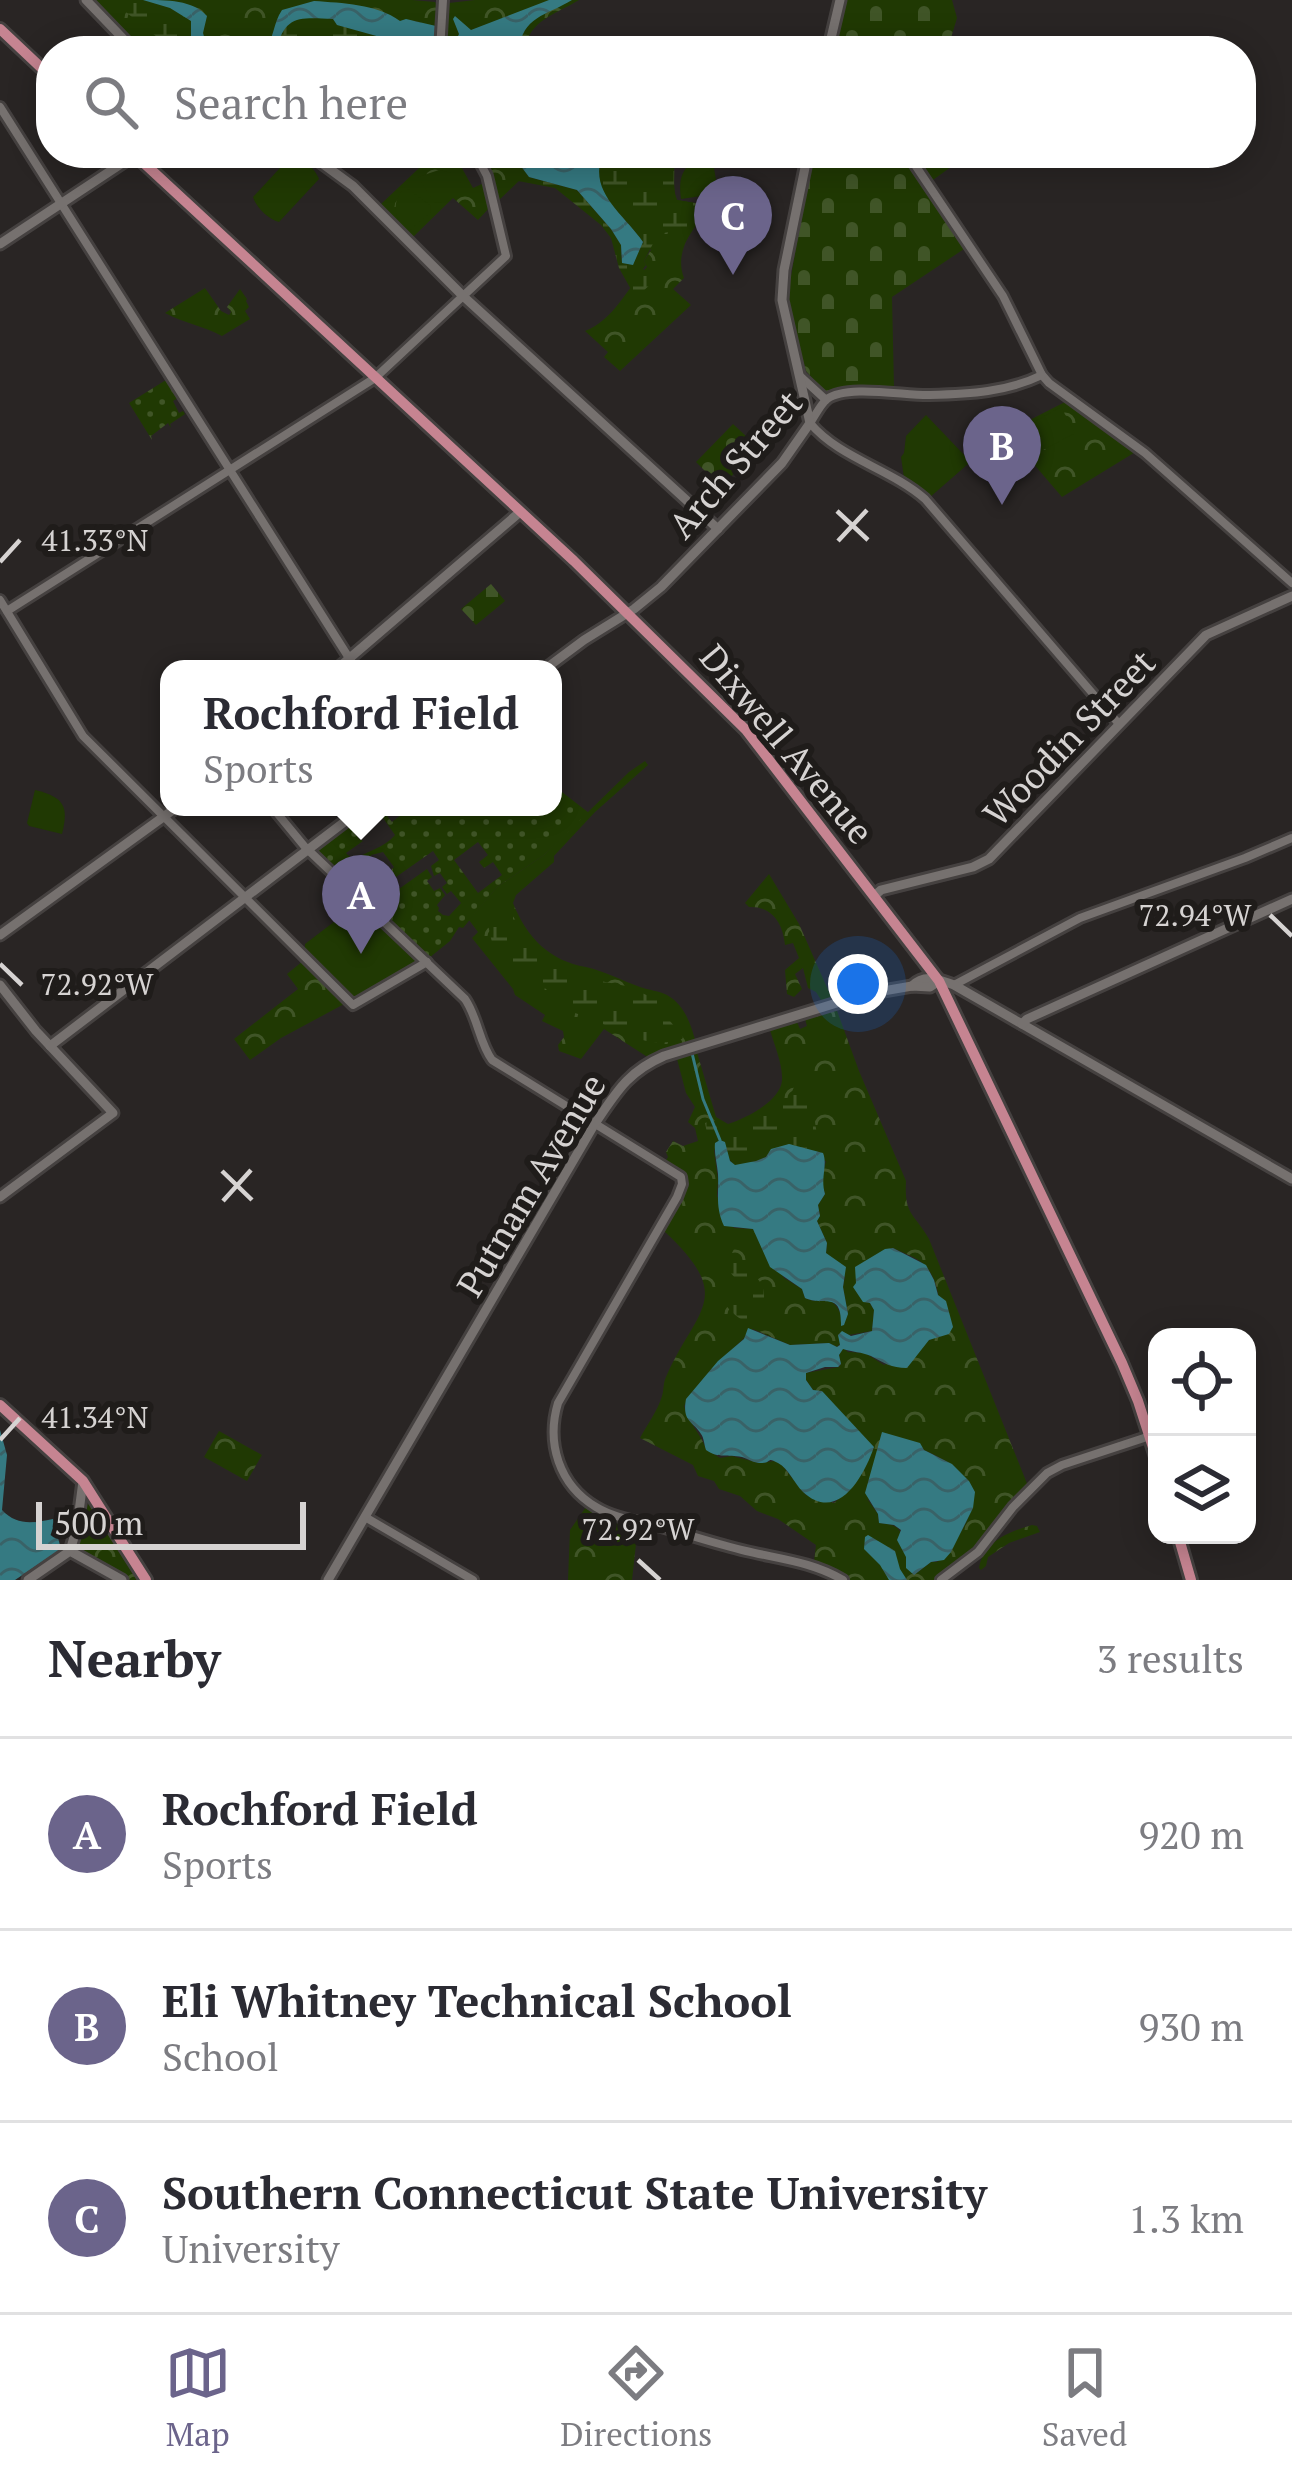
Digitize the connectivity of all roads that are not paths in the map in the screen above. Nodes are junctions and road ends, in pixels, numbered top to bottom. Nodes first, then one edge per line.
1 (86, 0) edge
2 (443, 0) edge
3 (838, 0) edge
4 (0, 29) edge
5 (119, 36) edge
6 (441, 36) edge
7 (833, 36) edge
8 (36, 62) edge
9 (0, 107) edge
10 (36, 164) edge
11 (39, 168) edge
12 (116, 168) edge
13 (148, 168) edge
14 (329, 168) edge
15 (483, 168) edge
16 (805, 168) edge
17 (917, 168) edge
18 (62, 205) junction
19 (0, 244) edge
20 (464, 296) junction
21 (1042, 375) junction
22 (801, 377) junction
23 (376, 378) junction
24 (826, 400) junction
25 (811, 423) junction
26 (230, 470) junction
27 (520, 512) junction
28 (718, 529) junction
29 (1292, 583) edge
30 (1292, 596) edge
31 (0, 600) edge
32 (7, 611) junction
33 (627, 613) junction
34 (350, 658) junction
35 (348, 660) edge
36 (558, 660) edge
37 (1119, 724) junction
38 (160, 812) edge
39 (280, 816) edge
40 (352, 816) edge
41 (165, 817) joint
42 (1292, 838) edge
43 (308, 850) junction
44 (874, 896) junction
45 (246, 897) junction
46 (1292, 899) edge
47 (0, 935) edge
48 (427, 962) junction
49 (939, 981) junction
50 (0, 985) edge
51 (954, 985) junction
52 (1022, 1024) junction
53 (50, 1046) junction
54 (594, 1125) junction
55 (1292, 1179) edge
56 (0, 1197) edge
57 (0, 1405) edge
58 (1148, 1431) edge
59 (1148, 1437) edge
60 (83, 1481) junction
61 (365, 1517) junction
62 (1181, 1544) edge
63 (70, 1550) junction
64 (28, 1580) edge
65 (122, 1580) edge
66 (146, 1580) edge
67 (328, 1580) edge
68 (473, 1580) edge
69 (843, 1580) edge
70 (941, 1580) edge
71 (1191, 1580) edge

1 - 5 main road
2 - 6 street
3 - 7 main road
4 - 8 main road
9 - 10 street
11 - 18 street
12 - 18 main road
13 - 23 main road, Dixwell Avenue
14 - 20 main road
15 - 20 street
16 - 22 main road
17 - 21 street
18 - 19 main road
18 - 26 street
20 - 23 street
20 - 28 main road
21 - 24 street, Arch Street
21 - 29 street
22 - 24 street
22 - 25 main road
23 - 26 street
23 - 27 main road, Dixwell Avenue
24 - 25 street, Arch Street
25 - 28 main road, Arch Street
25 - 37 street
26 - 32 street
26 - 34 street
27 - 33 main road, Dixwell Avenue
27 - 34 main road
28 - 33 main road, Arch Street
30 - 37 main road, Woodin Street
31 - 32 street
32 - 38 street
33 - 36 main road, Arch Street
33 - 44 main road, Dixwell Avenue
34 - 35 main road
37 - 44 main road, Woodin Street
39 - 43 street
40 - 43 main road
41 - 45 street
41 - 47 main road
42 - 51 street
43 - 45 main road
43 - 48 street
44 - 49 main road, Dixwell Avenue
45 - 48 street
45 - 53 main road
46 - 52 main road
48 - 54 street
49 - 51 main road
49 - 54 main road, Putnam Avenue
49 - 58 main road, Dixwell Avenue
50 - 53 main road
51 - 52 main road
52 - 55 main road
53 - 56 main road
54 - 61 main road, Putnam Avenue
54 - 69 street
57 - 60 main road
59 - 70 street
60 - 63 main road
60 - 66 main road
61 - 67 main road, Putnam Avenue
61 - 68 street
62 - 71 main road
63 - 64 main road
63 - 65 main road

